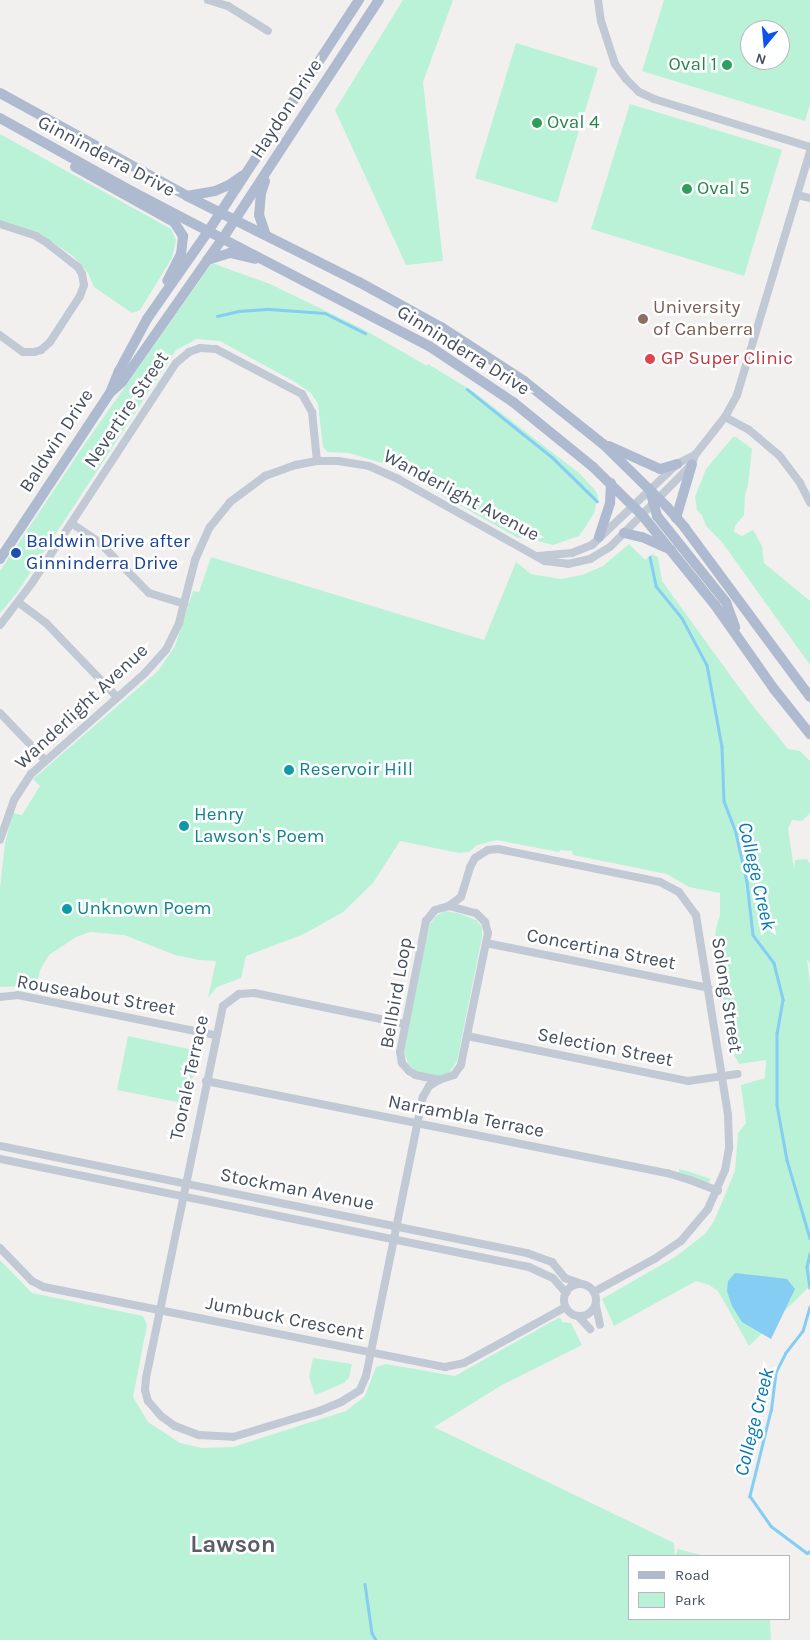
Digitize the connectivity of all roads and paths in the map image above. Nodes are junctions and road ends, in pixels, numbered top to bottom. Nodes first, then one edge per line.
1 (208, 0) edge
2 (359, 0) edge
3 (379, 0) edge
4 (598, 0) edge
5 (268, 31) dead end
6 (0, 93) edge
7 (0, 118) edge
8 (24, 134) junction
9 (810, 147) edge
10 (810, 151) edge
11 (273, 162) junction
12 (247, 171) junction
13 (797, 194) junction
14 (187, 196) junction
15 (810, 198) edge
16 (220, 212) junction
17 (235, 220) junction
18 (0, 224) edge
19 (209, 230) junction
20 (266, 235) junction
21 (223, 238) junction
22 (207, 260) junction
23 (273, 264) junction
24 (147, 319) junction
25 (0, 336) edge
26 (110, 393) junction
27 (725, 417) junction
28 (603, 444) junction
29 (693, 460) junction
30 (317, 461) junction
31 (677, 464) junction
32 (611, 483) junction
33 (650, 489) junction
34 (656, 501) junction
35 (810, 503) edge
36 (633, 505) junction
37 (642, 515) junction
38 (676, 518) junction
39 (71, 523) junction
40 (624, 533) junction
41 (600, 537) junction
42 (674, 552) junction
43 (538, 556) junction
44 (0, 559) edge
45 (18, 602) junction
46 (184, 604) junction
47 (0, 625) edge
48 (738, 637) junction
49 (117, 697) junction
50 (810, 697) edge
51 (0, 713) edge
52 (810, 734) edge
53 (45, 760) junction
54 (1, 828) edge
55 (0, 840) edge
56 (464, 891) junction
57 (449, 906) junction
58 (473, 911) junction
59 (486, 943) junction
60 (709, 988) junction
61 (0, 997) edge
62 (406, 1024) junction
63 (215, 1035) junction
64 (467, 1036) junction
65 (738, 1074) dead end
66 (415, 1075) junction
67 (722, 1077) junction
68 (206, 1080) junction
69 (439, 1080) junction
70 (423, 1097) junction
71 (417, 1123) junction
72 (0, 1146) edge
73 (0, 1160) edge
74 (185, 1184) junction
75 (718, 1191) junction
76 (183, 1196) junction
77 (396, 1227) junction
78 (394, 1239) junction
79 (0, 1248) edge
80 (579, 1284) junction
81 (566, 1292) junction
82 (594, 1292) junction
83 (596, 1306) junction
84 (566, 1307) junction
85 (160, 1310) junction
86 (578, 1316) junction
87 (600, 1325) dead end
88 (590, 1329) dead end
89 (371, 1353) junction

1 - 5 street
2 - 12 main road, Haydon Drive
3 - 11 main road, Haydon Drive
4 - 9 street
6 - 14 main road, Ginninderra Drive
7 - 8 main road, Ginninderra Drive
8 - 19 main road, Ginninderra Drive
8 - 24 main road
10 - 13 street, Wanderlight Avenue
11 - 17 main road, Haydon Drive
11 - 20 main road
12 - 14 main road
12 - 16 main road, Haydon Drive
13 - 15 street
13 - 27 street, Wanderlight Avenue
14 - 16 main road, Ginninderra Drive
16 - 17 main road, Ginninderra Drive
16 - 19 main road, Haydon Drive
17 - 20 main road, Ginninderra Drive
17 - 21 main road, Haydon Drive
18 - 25 street
19 - 21 main road, Ginninderra Drive
19 - 24 main road, Baldwin Drive
20 - 28 main road, Ginninderra Drive
21 - 22 main road, Baldwin Drive
21 - 23 main road, Ginninderra Drive
22 - 23 main road
22 - 26 main road, Baldwin Drive
23 - 32 main road, Ginninderra Drive
24 - 26 main road, Baldwin Drive
26 - 44 main road, Baldwin Drive
27 - 29 street, Wanderlight Avenue
27 - 35 street
28 - 31 main road
28 - 33 main road, Ginninderra Drive
29 - 31 street, Wanderlight Avenue
29 - 34 street, Wanderlight Avenue
29 - 38 main road
30 - 39 street, Nevertire Street
30 - 43 street, Wanderlight Avenue
30 - 46 street, Wanderlight Avenue
31 - 33 street, Wanderlight Avenue
32 - 36 main road, Ginninderra Drive
32 - 41 main road
33 - 34 main road, Ginninderra Drive
33 - 36 street, Wanderlight Avenue
34 - 37 street, Wanderlight Avenue
34 - 38 main road, Ginninderra Drive
34 - 48 main road
36 - 37 main road, Ginninderra Drive
36 - 41 street, Wanderlight Avenue
37 - 40 street, Wanderlight Avenue
37 - 42 main road, Ginninderra Drive
38 - 50 main road, Ginninderra Drive
39 - 45 street, Nevertire Street
39 - 46 street
40 - 42 main road
40 - 43 street, Wanderlight Avenue
41 - 43 street, Wanderlight Avenue
42 - 48 main road, Ginninderra Drive
45 - 47 street, Nevertire Street
45 - 49 street
46 - 49 street, Wanderlight Avenue
48 - 52 main road, Ginninderra Drive
49 - 53 street, Wanderlight Avenue
51 - 53 street
53 - 54 street, Wanderlight Avenue
54 - 55 street, Wanderlight Avenue
56 - 57 street
56 - 58 street
56 - 60 street, Solong Street
57 - 58 street
57 - 62 street, Bellbird Loop
58 - 59 street
59 - 60 street, Concertina Street
59 - 64 street
60 - 67 street, Solong Street
61 - 63 street, Rouseabout Street
62 - 63 street, Toorale Terrace
62 - 66 street, Bellbird Loop
63 - 68 street, Toorale Terrace
64 - 67 street, Selection Street
64 - 69 street
65 - 67 street, Selection Street
66 - 69 street
66 - 70 street
67 - 75 street, Solong Street
68 - 71 street, Narrambla Terrace
68 - 74 street, Toorale Terrace
69 - 70 street
70 - 71 street, Toorale Terrace
71 - 75 street, Narrambla Terrace
71 - 77 street, Toorale Terrace
72 - 74 street, Stockman Avenue
73 - 76 street, Stockman Avenue
74 - 76 street, Toorale Terrace
74 - 77 street, Stockman Avenue
75 - 82 street, Solong Street
76 - 78 street, Stockman Avenue
76 - 85 street, Toorale Terrace
77 - 78 street, Toorale Terrace
77 - 80 street, Stockman Avenue
78 - 81 street, Stockman Avenue
78 - 89 street, Toorale Terrace
79 - 85 street, Jumbuck Crescent
80 - 81 street
80 - 82 street
81 - 84 street
82 - 83 street
83 - 86 street
83 - 87 street
84 - 86 street
84 - 89 street, Jumbuck Crescent
85 - 89 street, Jumbuck Crescent
85 - 89 street, Toorale Terrace
86 - 88 street

